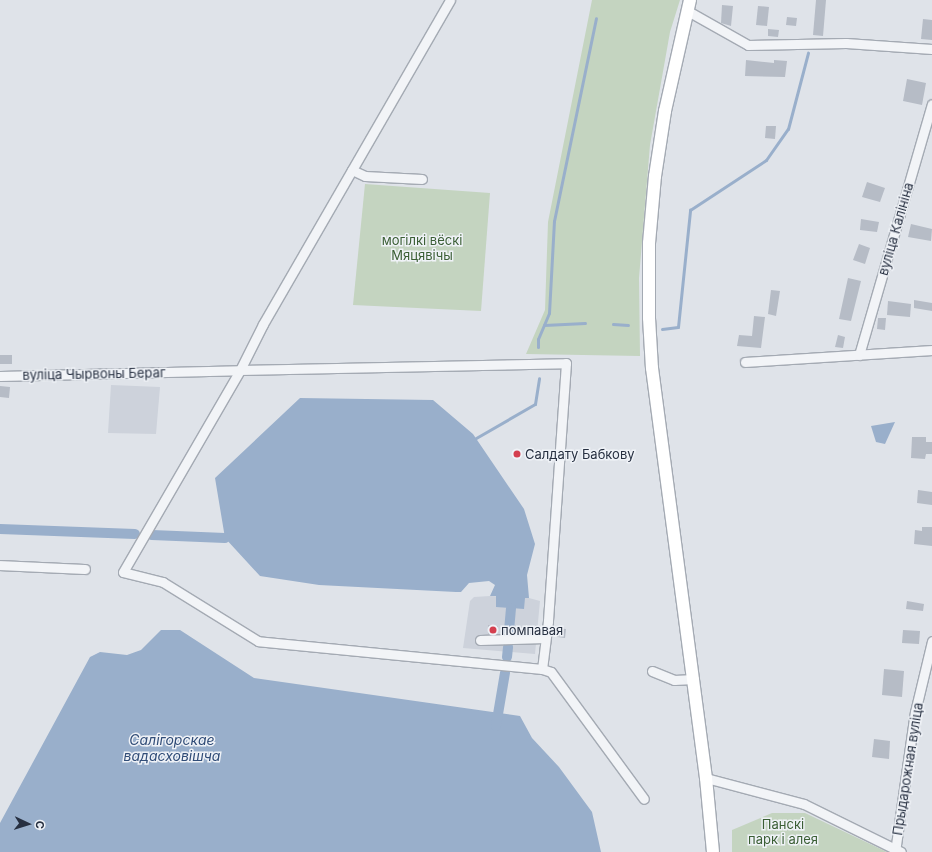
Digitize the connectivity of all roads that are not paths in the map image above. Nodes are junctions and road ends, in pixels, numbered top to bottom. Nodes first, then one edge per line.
1 (450, 0) edge
2 (688, 5) edge
3 (932, 49) edge
4 (932, 104) edge
5 (352, 170) junction
6 (422, 179) dead end
7 (932, 350) edge
8 (859, 355) junction
9 (745, 362) dead end
10 (240, 370) junction
11 (0, 376) edge
12 (0, 565) edge
13 (85, 569) dead end
14 (546, 638) junction
15 (480, 640) dead end
16 (932, 642) edge
17 (542, 669) junction
18 (652, 671) dead end
19 (694, 679) junction
20 (706, 778) junction
21 (644, 799) dead end
22 (897, 851) edge
23 (713, 852) edge

1 - 5 street
2 - 3 street
2 - 19 main road
4 - 8 street, вуліца Калініна
5 - 6 street
5 - 10 street
7 - 8 street
8 - 9 street
10 - 11 street, вуліца Чырвоны Бераг
10 - 14 street, вуліца Чырвоны Бераг
10 - 17 street
12 - 13 street
14 - 15 street
14 - 17 street
16 - 22 street, Прыдарожная вуліца
17 - 21 street
18 - 19 street
19 - 20 main road
20 - 22 street
20 - 23 main road

